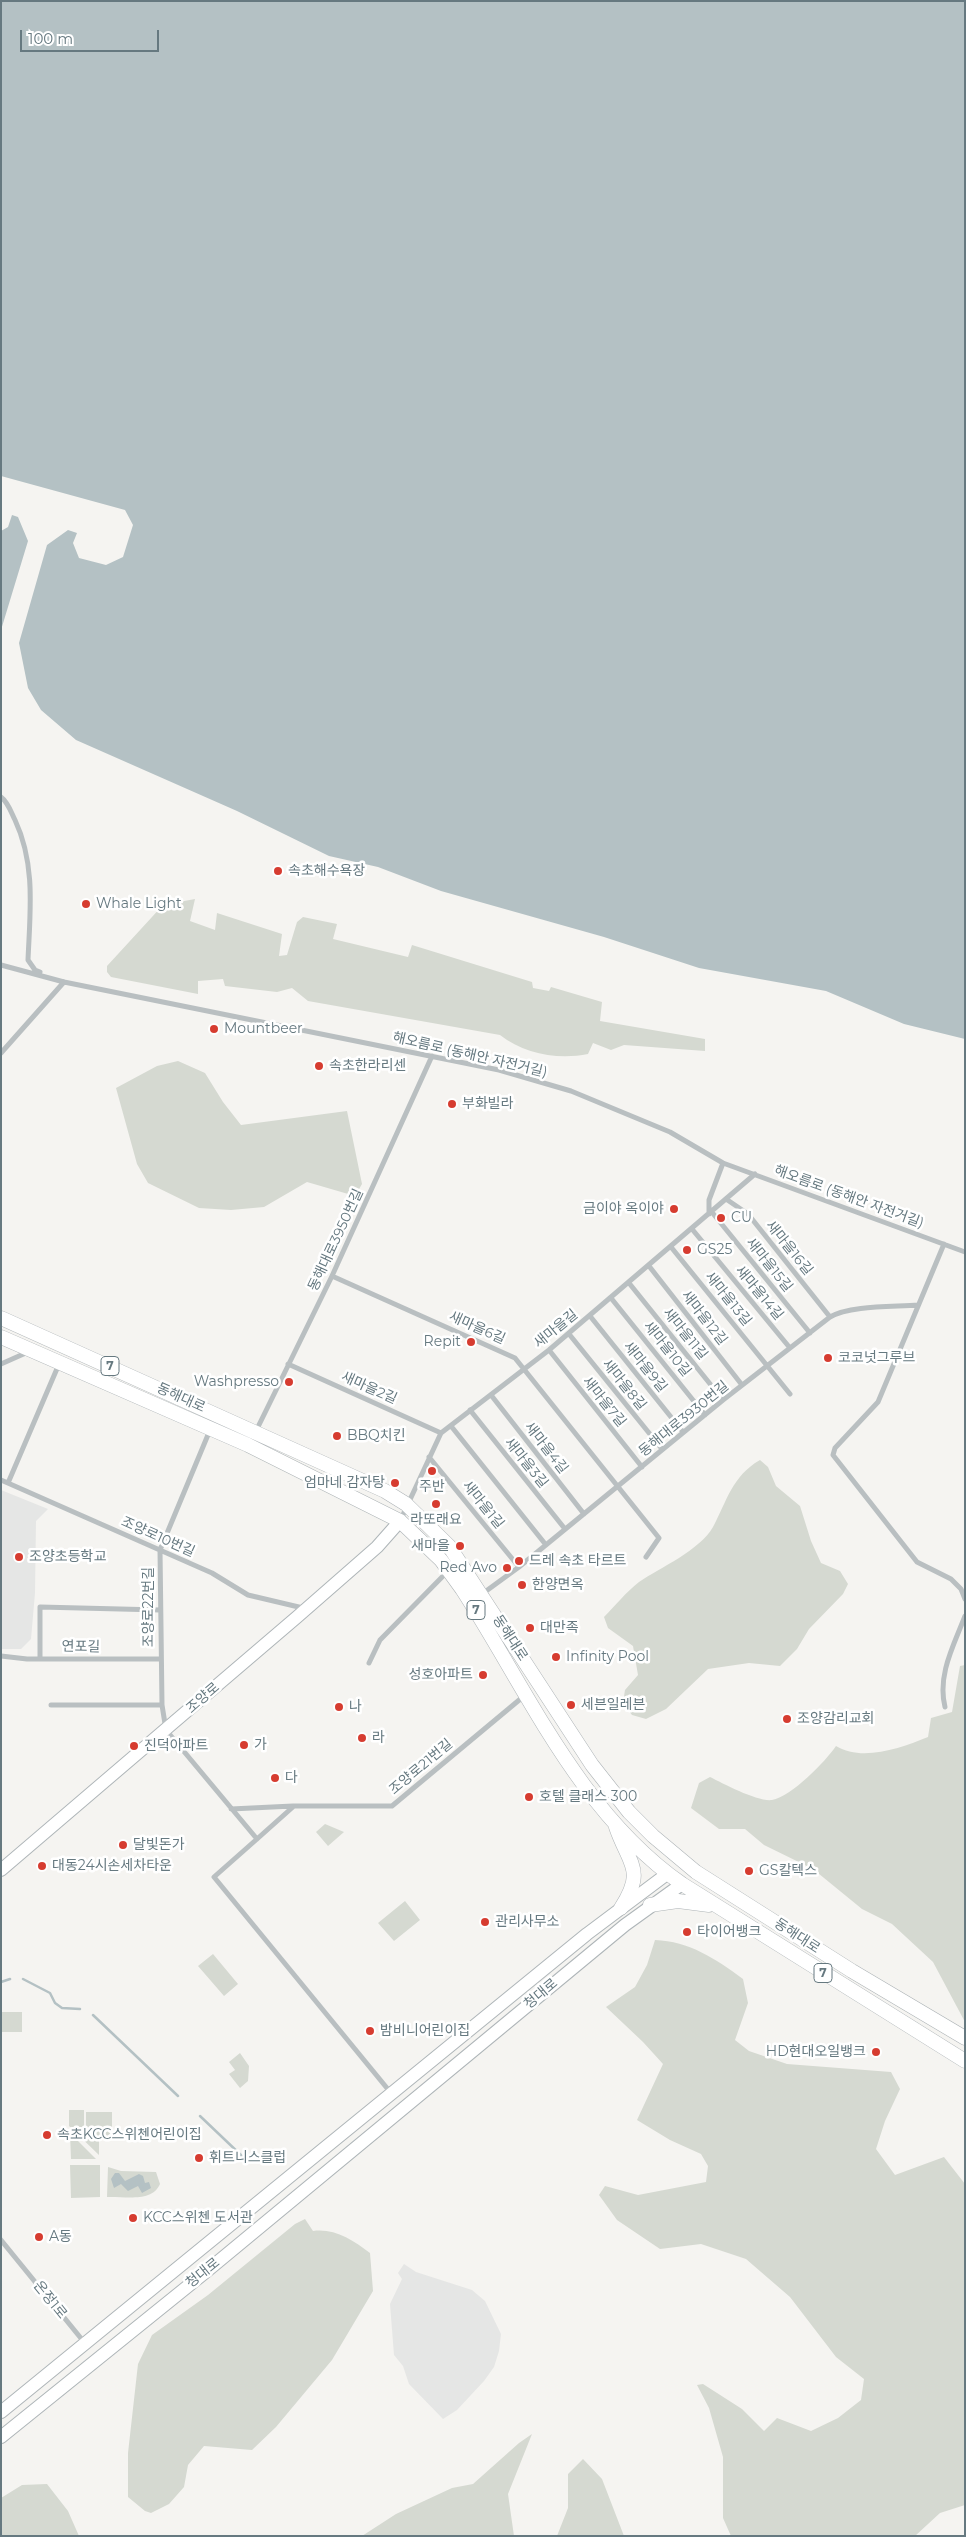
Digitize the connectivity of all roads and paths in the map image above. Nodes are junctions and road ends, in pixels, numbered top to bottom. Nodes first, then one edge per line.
1 (1, 797) edge
2 (1, 965) edge
3 (64, 982) junction
4 (1, 1053) edge
5 (432, 1056) junction
6 (723, 1163) junction
7 (755, 1174) junction
8 (726, 1199) junction
9 (710, 1212) junction
10 (692, 1229) junction
11 (944, 1244) junction
12 (671, 1247) junction
13 (965, 1252) edge
14 (649, 1266) junction
15 (332, 1276) junction
16 (629, 1283) junction
17 (611, 1298) junction
18 (918, 1305) junction
19 (590, 1316) junction
20 (830, 1317) junction
21 (1, 1318) edge
22 (810, 1333) junction
23 (568, 1334) junction
24 (1, 1337) edge
25 (790, 1348) junction
26 (31, 1350) junction
27 (549, 1350) junction
28 (60, 1361) junction
29 (1, 1364) edge
30 (288, 1364) junction
31 (767, 1365) junction
32 (524, 1368) junction
33 (742, 1385) junction
34 (790, 1394) dead end
35 (490, 1395) junction
36 (723, 1400) junction
37 (470, 1410) junction
38 (218, 1414) junction
39 (705, 1415) junction
40 (450, 1426) junction
41 (211, 1429) junction
42 (256, 1432) junction
43 (683, 1432) junction
44 (441, 1433) junction
45 (662, 1450) junction
46 (429, 1456) junction
47 (642, 1467) junction
48 (1, 1480) edge
49 (8, 1483) junction
50 (618, 1488) junction
51 (406, 1504) junction
52 (584, 1514) junction
53 (400, 1522) junction
54 (565, 1530) junction
55 (546, 1545) junction
56 (160, 1550) junction
57 (646, 1557) dead end
58 (520, 1567) junction
59 (449, 1571) junction
60 (482, 1594) junction
61 (965, 1599) edge
62 (306, 1609) junction
63 (160, 1610) junction
64 (965, 1616) edge
65 (1, 1656) edge
66 (40, 1658) junction
67 (160, 1659) junction
68 (369, 1662) dead end
69 (526, 1694) junction
70 (51, 1705) dead end
71 (162, 1705) junction
72 (944, 1707) dead end
73 (166, 1730) junction
74 (294, 1806) junction
75 (231, 1809) junction
76 (615, 1824) junction
77 (257, 1839) junction
78 (683, 1862) junction
79 (1, 1870) edge
80 (696, 1872) junction
81 (667, 1874) junction
82 (682, 1884) junction
83 (650, 1905) junction
84 (621, 1908) junction
85 (720, 1908) junction
86 (554, 1962) junction
87 (566, 1974) junction
88 (965, 2038) edge
89 (965, 2061) edge
90 (392, 2094) junction
91 (403, 2107) junction
92 (1, 2240) edge
93 (86, 2345) junction
94 (98, 2360) junction
95 (71, 2381) junction
96 (1, 2412) edge
97 (1, 2437) edge
98 (1, 2446) edge

1 - 3 street
2 - 3 street
3 - 4 street
3 - 5 street, 해오름로 (동해안 자전거길)
5 - 6 street, 해오름로 (동해안 자전거길)
5 - 15 street, 동해대로3950번길
6 - 7 street, 해오름로 (동해안 자전거길)
6 - 9 street
7 - 8 street, 새마을길
7 - 11 street, 해오름로 (동해안 자전거길)
8 - 9 street, 새마을길
8 - 20 street, 새마을16길
9 - 10 street, 새마을길
9 - 22 street, 새마을15길
10 - 12 street, 새마을길
10 - 25 street, 새마을14길
11 - 13 street, 해오름로 (동해안 자전거길)
11 - 18 street
12 - 14 street, 새마을길
12 - 31 street, 새마을13길
14 - 16 street, 새마을길
14 - 33 street, 새마을12길
15 - 30 street, 동해대로3950번길
15 - 32 street, 새마을6길
16 - 17 street, 새마을길
16 - 36 street, 새마을11길
17 - 19 street, 새마을길
17 - 39 street, 새마을10길
18 - 20 street, 동해대로3930번길
18 - 61 street
19 - 23 street, 새마을길
19 - 43 street, 새마을9길
20 - 22 street, 동해대로3930번길
21 - 38 main road, 동해대로 / 7
22 - 25 street, 동해대로3930번길
23 - 27 street, 새마을길
23 - 45 street, 새마을8길
24 - 26 main road, 동해대로 / 7
25 - 31 street, 동해대로3930번길
26 - 28 main road, 동해대로 / 7
26 - 29 street
27 - 32 street, 새마을길
27 - 47 street, 새마을7길
28 - 41 main road, 동해대로 / 7
28 - 49 street
30 - 42 street, 동해대로3950번길
30 - 44 street, 새마을2길
31 - 33 street, 동해대로3930번길
31 - 34 street, 새마을13길
32 - 35 street, 새마을길
32 - 50 street, 새마을6길
33 - 36 street, 동해대로3930번길
35 - 37 street, 새마을길
35 - 52 street, 새마을4길
36 - 39 street, 동해대로3930번길
37 - 40 street, 새마을길
37 - 54 street, 새마을3길
38 - 41 main road
38 - 42 main road, 동해대로 / 7
39 - 43 street, 동해대로3930번길
40 - 44 street, 새마을길
40 - 55 street
41 - 53 main road, 동해대로 / 7
41 - 56 street, 조양로22번길
42 - 51 main road, 동해대로 / 7
43 - 45 street, 동해대로3930번길
44 - 46 street, 새마을길
45 - 47 street, 동해대로3930번길
46 - 51 street, 새마을길
46 - 58 street, 새마을1길
47 - 50 street, 동해대로3930번길
48 - 49 street, 조양로10번길
49 - 56 street, 조양로10번길
50 - 52 street, 동해대로3930번길
50 - 57 street, 새마을6길
51 - 53 street, 새마을길
51 - 60 main road, 동해대로 / 7
52 - 54 street, 동해대로3930번길
53 - 59 main road, 동해대로 / 7
53 - 62 street, 조양로
54 - 55 street, 동해대로3930번길
55 - 58 street, 동해대로3930번길
56 - 62 street, 조양로10번길
56 - 63 street, 조양로22번길
58 - 60 street, 동해대로3930번길
59 - 68 street
59 - 69 main road, 동해대로 / 7
60 - 78 main road, 동해대로 / 7
62 - 73 street, 조양로
63 - 66 street
63 - 67 street, 조양로22번길
64 - 72 street
65 - 66 street, 연포길
66 - 67 street, 연포길
67 - 71 street, 조양로22번길
69 - 74 street, 조양로21번길
69 - 76 main road, 동해대로 / 7
70 - 71 street
71 - 73 street, 조양로22번길
73 - 75 street
73 - 79 street, 조양로
74 - 75 street, 조양로21번길
74 - 77 street
75 - 77 street
76 - 81 main road, 동해대로 / 7
76 - 84 main road
77 - 90 street
78 - 80 main road, 동해대로 / 7
78 - 81 main road
80 - 82 main road
80 - 88 main road, 동해대로 / 7
81 - 82 main road, 동해대로 / 7
81 - 84 street, 청대로
82 - 83 street, 청대로
82 - 85 main road, 동해대로 / 7
83 - 85 main road
83 - 87 street, 청대로
84 - 86 street, 청대로
85 - 89 main road, 동해대로 / 7
86 - 87 street
86 - 90 street, 청대로
87 - 91 street, 청대로
90 - 91 street
90 - 93 street, 청대로
91 - 94 street, 청대로
92 - 93 street, 온정1로
93 - 94 street, 온정1로
93 - 96 street, 청대로
94 - 95 street, 청대로
95 - 97 street, 청대로
95 - 98 street

